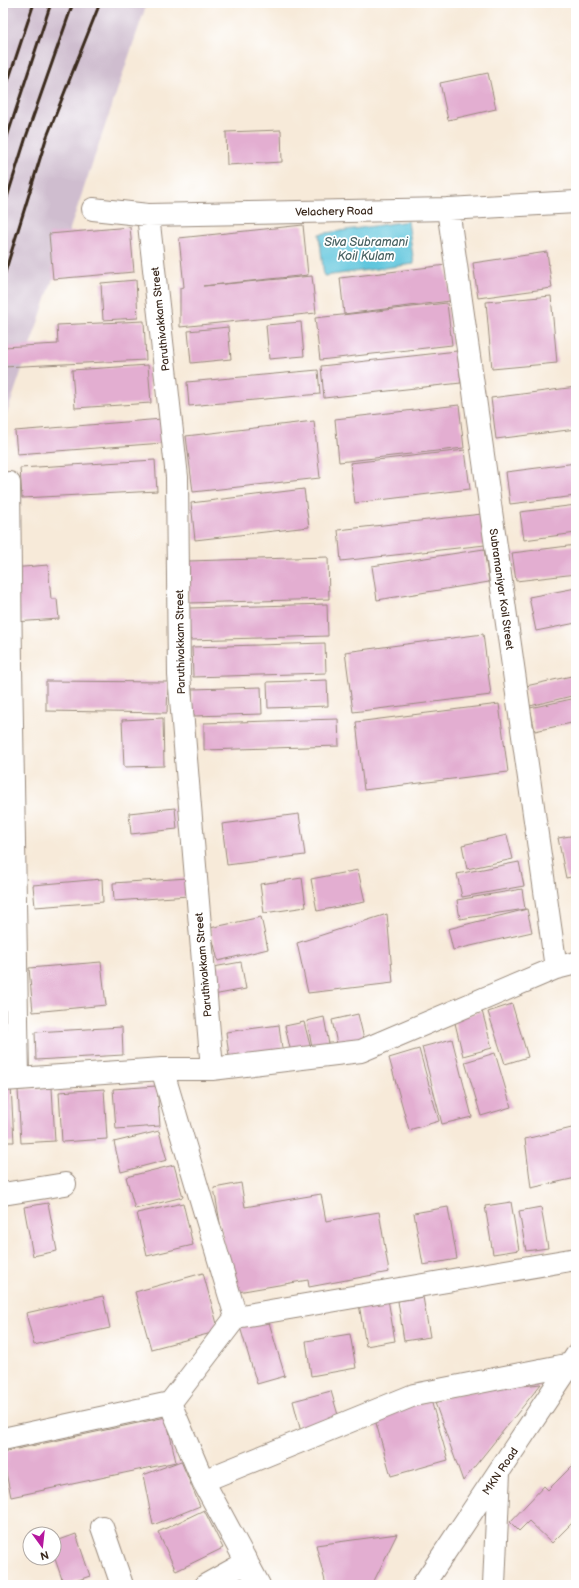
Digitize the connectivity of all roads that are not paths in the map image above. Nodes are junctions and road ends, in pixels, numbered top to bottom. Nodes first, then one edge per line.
1 (576, 202) edge
2 (93, 209) dead end
3 (448, 209) junction
4 (148, 215) junction
5 (9, 482) dead end
6 (566, 966) edge
7 (162, 1069) junction
8 (212, 1069) junction
9 (11, 1080) edge
10 (65, 1184) dead end
11 (3, 1194) edge
12 (576, 1259) edge
13 (236, 1317) junction
14 (573, 1360) edge
15 (170, 1403) junction
16 (3, 1439) edge
17 (499, 1472) junction
18 (203, 1481) junction
19 (102, 1526) dead end
20 (246, 1562) junction
21 (122, 1585) edge
22 (206, 1585) edge
23 (259, 1585) edge
24 (423, 1585) edge
25 (494, 1585) edge

1 - 3 street, Velachery Road
2 - 4 street, Velachery Road
3 - 4 street, Velachery Road
3 - 6 street, Subramaniyar Koil Street
4 - 8 street, Paruthivakkam Street
5 - 9 street
6 - 8 street
7 - 8 street
7 - 9 street
7 - 13 street
10 - 11 street
12 - 13 street
13 - 15 street
14 - 17 street, MKN Road
14 - 18 street
15 - 16 street
15 - 18 street
17 - 24 street, MKN Road
17 - 25 street
18 - 20 street
19 - 21 street
20 - 22 street
20 - 23 street

